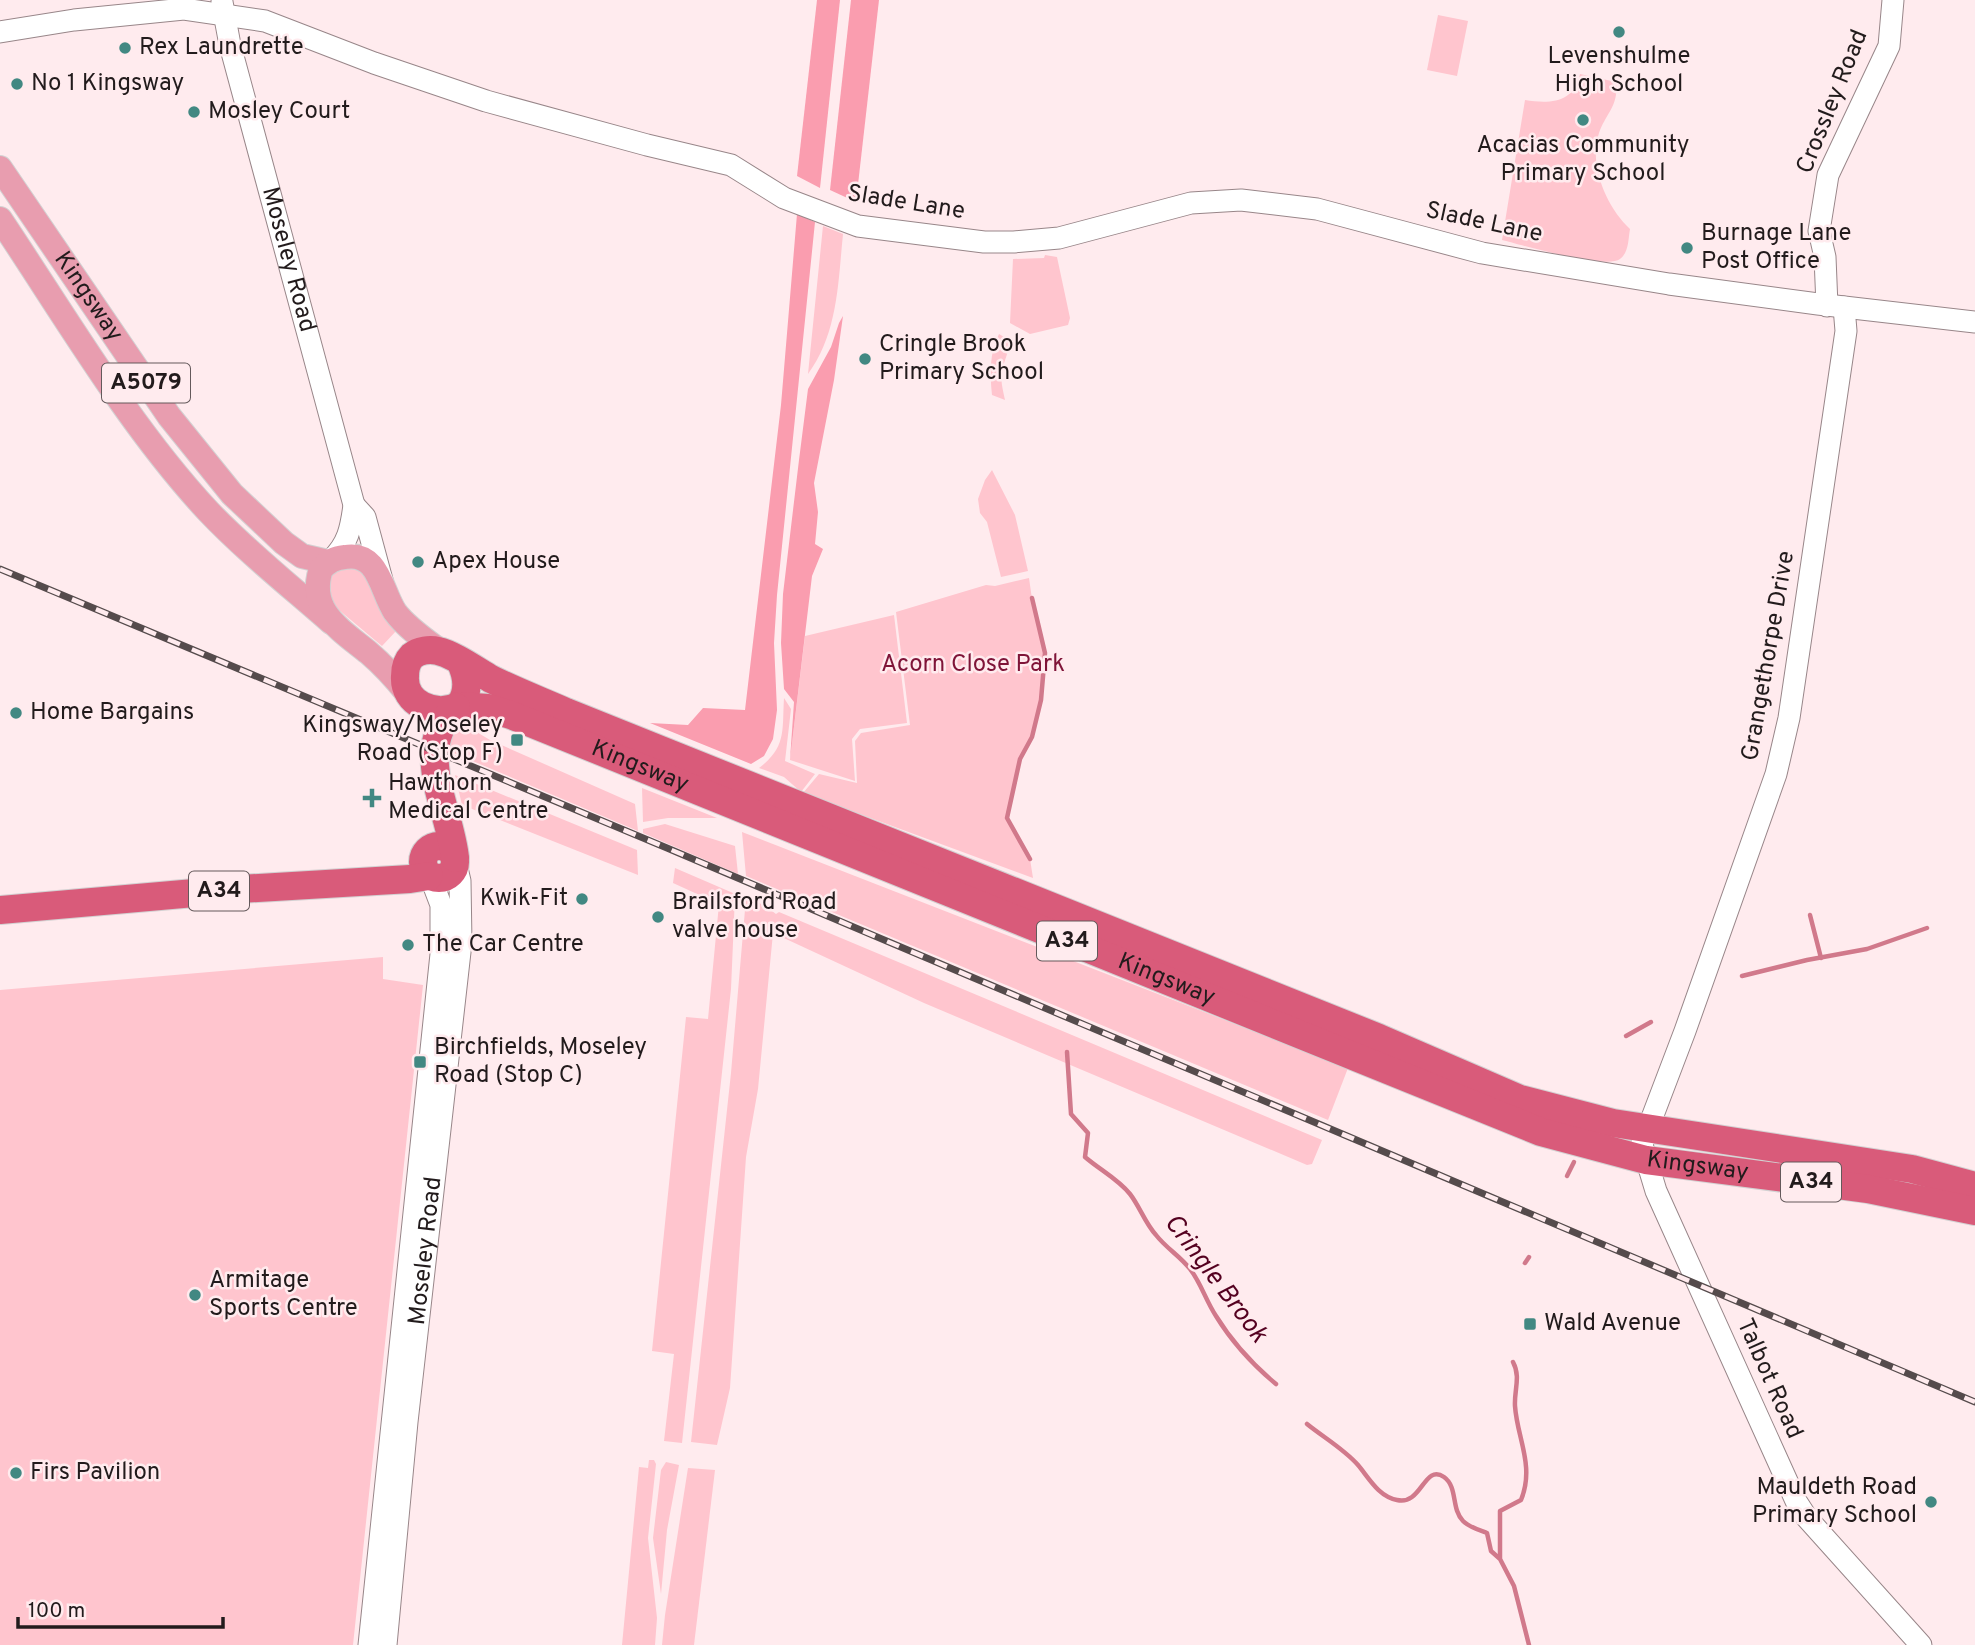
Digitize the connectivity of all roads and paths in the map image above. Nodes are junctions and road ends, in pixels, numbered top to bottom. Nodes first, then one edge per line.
1 (1892, 0) edge
2 (223, 7) edge
3 (0, 32) edge
4 (0, 167) edge
5 (0, 219) edge
6 (1835, 307) junction
7 (1975, 322) edge
8 (354, 505) junction
9 (330, 561) junction
10 (383, 586) junction
11 (331, 622) junction
12 (451, 657) junction
13 (407, 694) junction
14 (457, 706) junction
15 (436, 777) junction
16 (766, 806) junction
17 (455, 859) junction
18 (427, 865) junction
19 (0, 910) edge
20 (1694, 1003) junction
21 (1662, 1093) junction
22 (1681, 1133) junction
23 (1644, 1140) junction
24 (1694, 1168) junction
25 (1764, 1176) junction
26 (1975, 1186) edge
27 (1975, 1212) edge
28 (1670, 1218) junction
29 (369, 1645) edge
30 (386, 1645) edge
31 (1920, 1645) edge

1 - 6 street, Crossley Road
2 - 3 street, Slade Lane
2 - 6 street, Slade Lane
2 - 8 street, Moseley Road
4 - 9 main road, Kingsway / A5079
5 - 11 main road, Kingsway / A5079
6 - 7 street, Slade Lane
6 - 20 street, Grangethorpe Drive
8 - 9 street, Moseley Road
8 - 10 street, Moseley Road
9 - 10 main road, Kingsway / A5079
9 - 11 main road, Kingsway / A5079
10 - 12 main road, Kingsway / A5079
11 - 13 main road, Kingsway / A5079
12 - 13 highway
12 - 14 highway
12 - 16 highway, Kingsway / A34
13 - 14 highway, A34
13 - 15 highway, Moseley Road
14 - 15 highway, Moseley Road
14 - 16 highway, Kingsway / A34
15 - 17 highway, Moseley Road
15 - 18 highway, Moseley Road
16 - 23 highway, Kingsway / A34
16 - 23 highway, Kingsway / A34
17 - 18 highway
17 - 30 street, Moseley Road
18 - 19 highway, A34
18 - 29 street, Moseley Road
20 - 21 street, Grangethorpe Drive
20 - 23 street, Grangethorpe Drive
21 - 22 street
21 - 23 street, Grangethorpe Drive
22 - 23 highway, Kingsway / A34
22 - 26 highway, Kingsway / A34
23 - 24 highway, Kingsway / A34
23 - 25 highway, Kingsway / A34
23 - 28 street, Talbot Road
24 - 25 highway, Kingsway / A34
24 - 28 street, Talbot Road
25 - 27 highway, Kingsway / A34
28 - 31 street, Talbot Road

